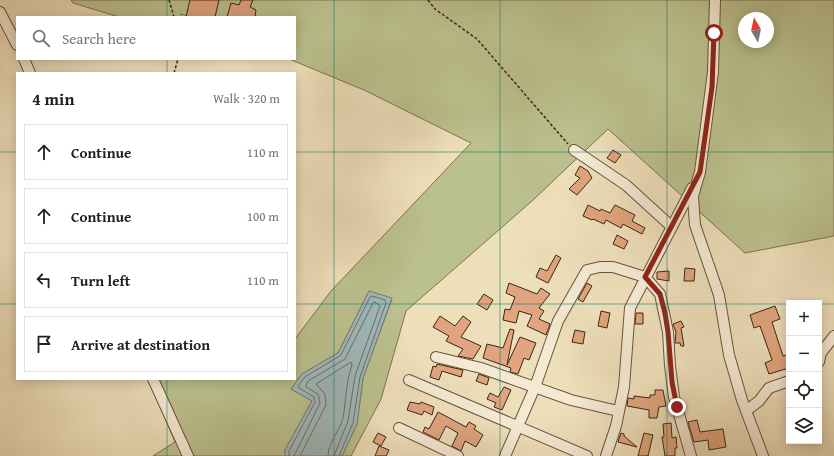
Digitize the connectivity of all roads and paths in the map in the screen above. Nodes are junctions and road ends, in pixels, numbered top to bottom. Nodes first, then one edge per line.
1 (169, 0) edge
2 (428, 0) edge
3 (715, 0) edge
4 (0, 12) edge
5 (174, 16) edge
6 (16, 43) edge
7 (24, 60) edge
8 (178, 60) edge
9 (30, 72) edge
10 (174, 72) edge
11 (574, 150) joint
12 (700, 172) junction
13 (672, 227) junction
14 (645, 277) junction
15 (834, 336) edge
16 (822, 351) edge
17 (436, 357) dead end
18 (153, 380) edge
19 (409, 380) dead end
20 (786, 382) edge
21 (535, 387) junction
22 (618, 411) junction
23 (746, 411) junction
24 (517, 427) junction
25 (399, 428) dead end
26 (188, 456) edge
27 (458, 456) edge
28 (505, 456) edge
29 (587, 456) edge
30 (606, 456) edge
31 (691, 456) edge
32 (763, 456) edge

1 - 5 path
2 - 11 path
3 - 12 street
4 - 6 street
7 - 9 street
8 - 10 path
11 - 13 street
12 - 13 street
12 - 23 street
13 - 14 street
14 - 21 street
14 - 22 street
14 - 31 street
15 - 16 street
17 - 21 street
18 - 26 street
19 - 24 street
20 - 23 street
21 - 22 street
21 - 24 street
22 - 30 street
23 - 32 street
24 - 28 street
24 - 29 street
25 - 27 street

